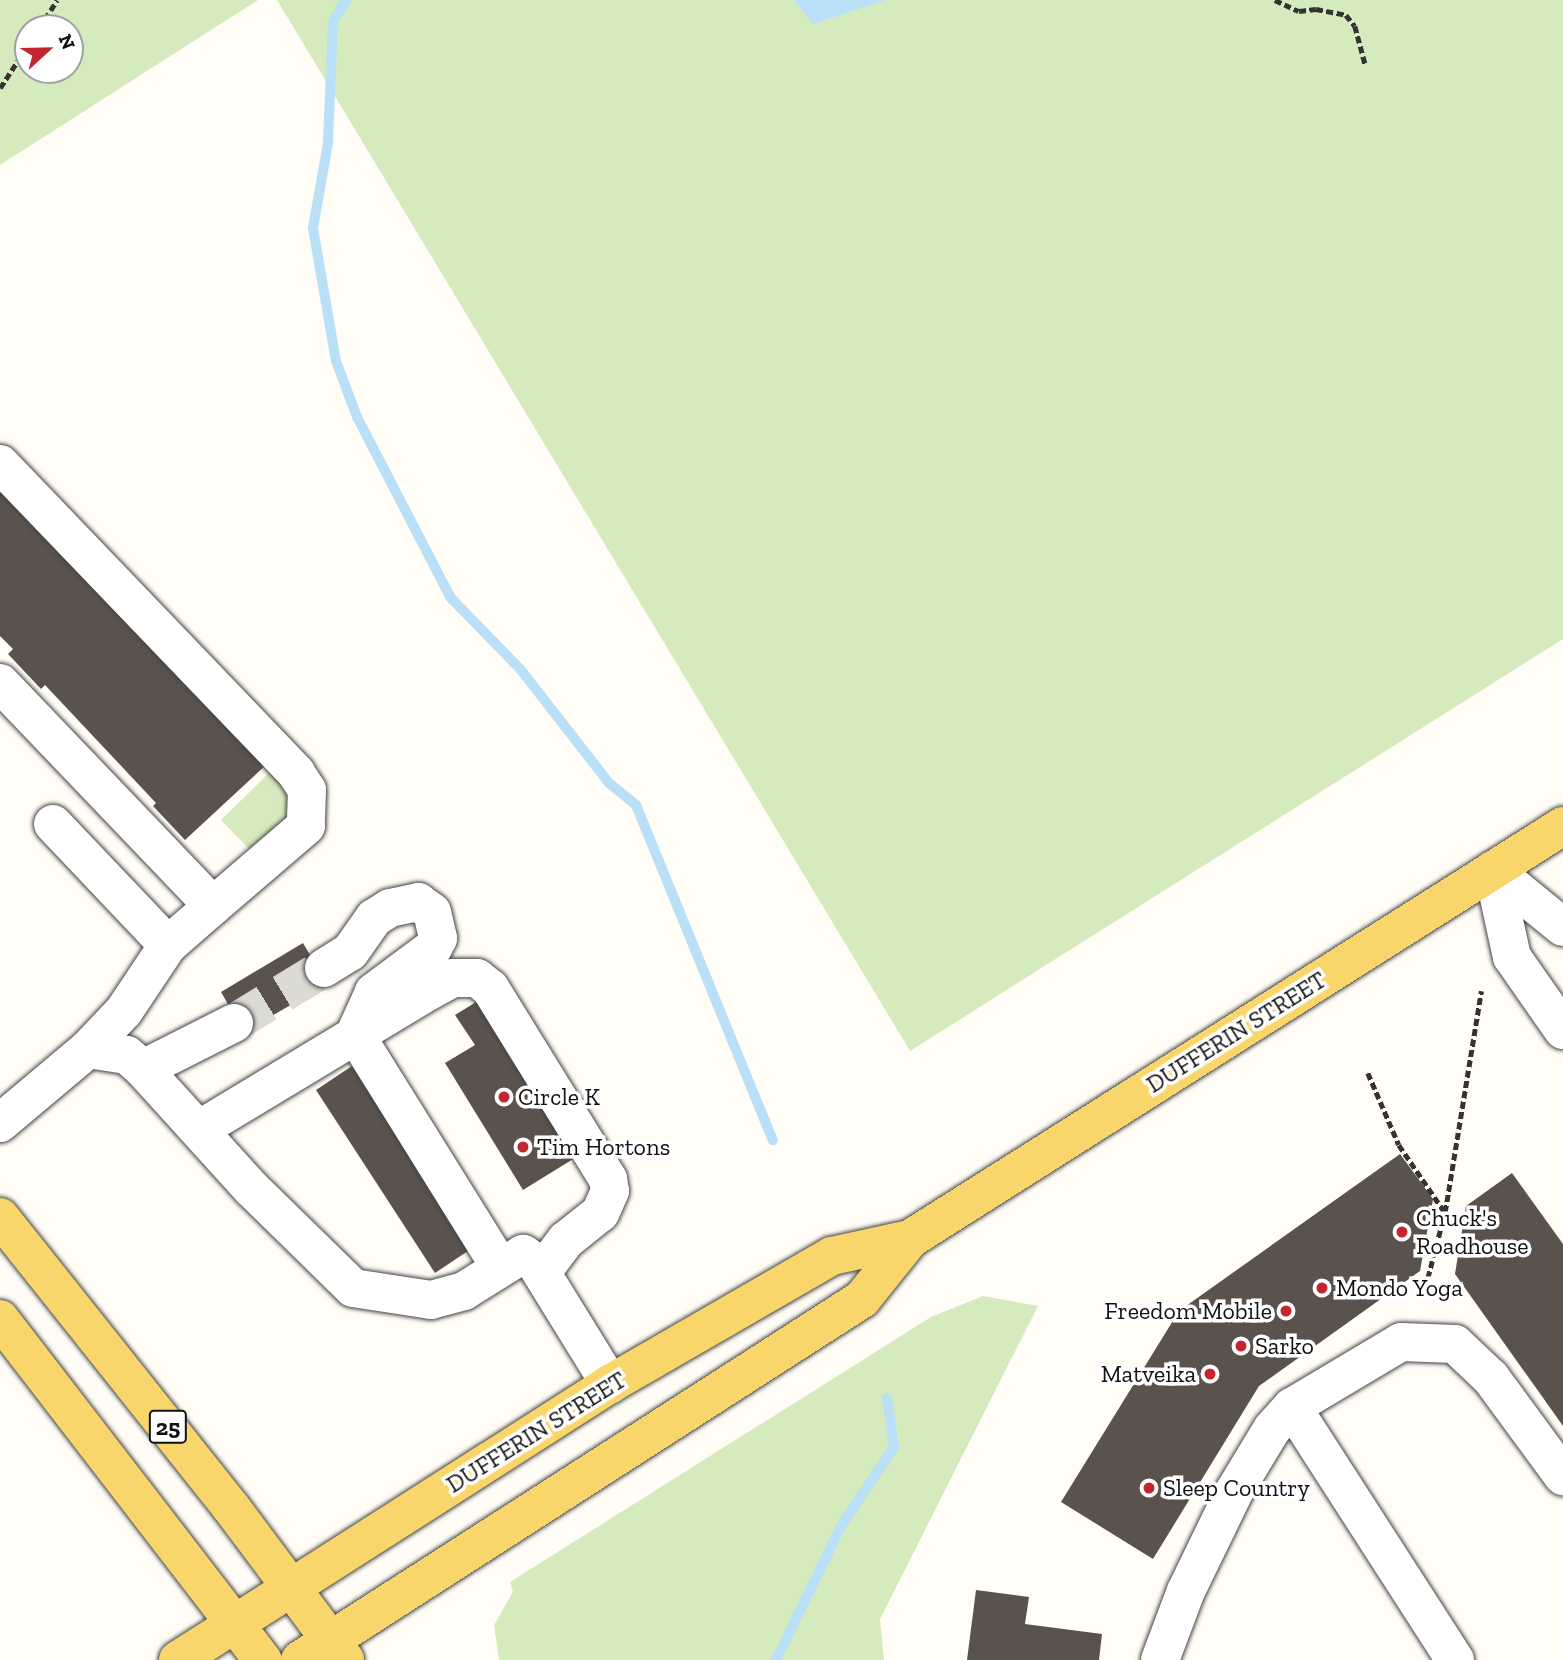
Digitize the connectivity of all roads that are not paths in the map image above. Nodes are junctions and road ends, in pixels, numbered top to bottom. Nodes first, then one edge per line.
1 (0, 464) edge
2 (0, 683) edge
3 (53, 824) dead end
4 (1563, 826) edge
5 (1493, 870) junction
6 (213, 906) junction
7 (1563, 928) edge
8 (168, 945) junction
9 (324, 968) tunnel mouth
10 (234, 1023) tunnel mouth
11 (1563, 1030) edge
12 (355, 1034) junction
13 (88, 1049) junction
14 (143, 1069) junction
15 (0, 1123) edge
16 (200, 1129) junction
17 (0, 1217) edge
18 (910, 1239) junction
19 (500, 1267) junction
20 (541, 1273) junction
21 (0, 1319) edge
22 (610, 1384) junction
23 (1292, 1407) junction
24 (1563, 1476) edge
25 (291, 1587) junction
26 (235, 1623) junction
27 (325, 1654) edge
28 (178, 1660) edge
29 (263, 1660) edge
30 (1160, 1660) edge
31 (1455, 1660) edge

1 - 6 street
2 - 6 street
3 - 8 street
4 - 5 main road, DUFFERIN STREET
5 - 7 street
5 - 11 street
5 - 18 main road, DUFFERIN STREET
6 - 8 street
8 - 13 street
9 - 12 street
10 - 14 street
12 - 16 street
12 - 19 street
12 - 20 street
13 - 14 street
13 - 15 street
14 - 16 street
16 - 19 street
17 - 25 main road, 25
18 - 22 main road, DUFFERIN STREET
18 - 27 main road, DUFFERIN STREET
19 - 20 street
20 - 22 street
21 - 26 main road
22 - 25 main road, DUFFERIN STREET
23 - 24 street
23 - 30 street
23 - 31 street
25 - 26 main road, DUFFERIN STREET
25 - 27 main road, 25
26 - 28 main road, DUFFERIN STREET
26 - 29 main road

